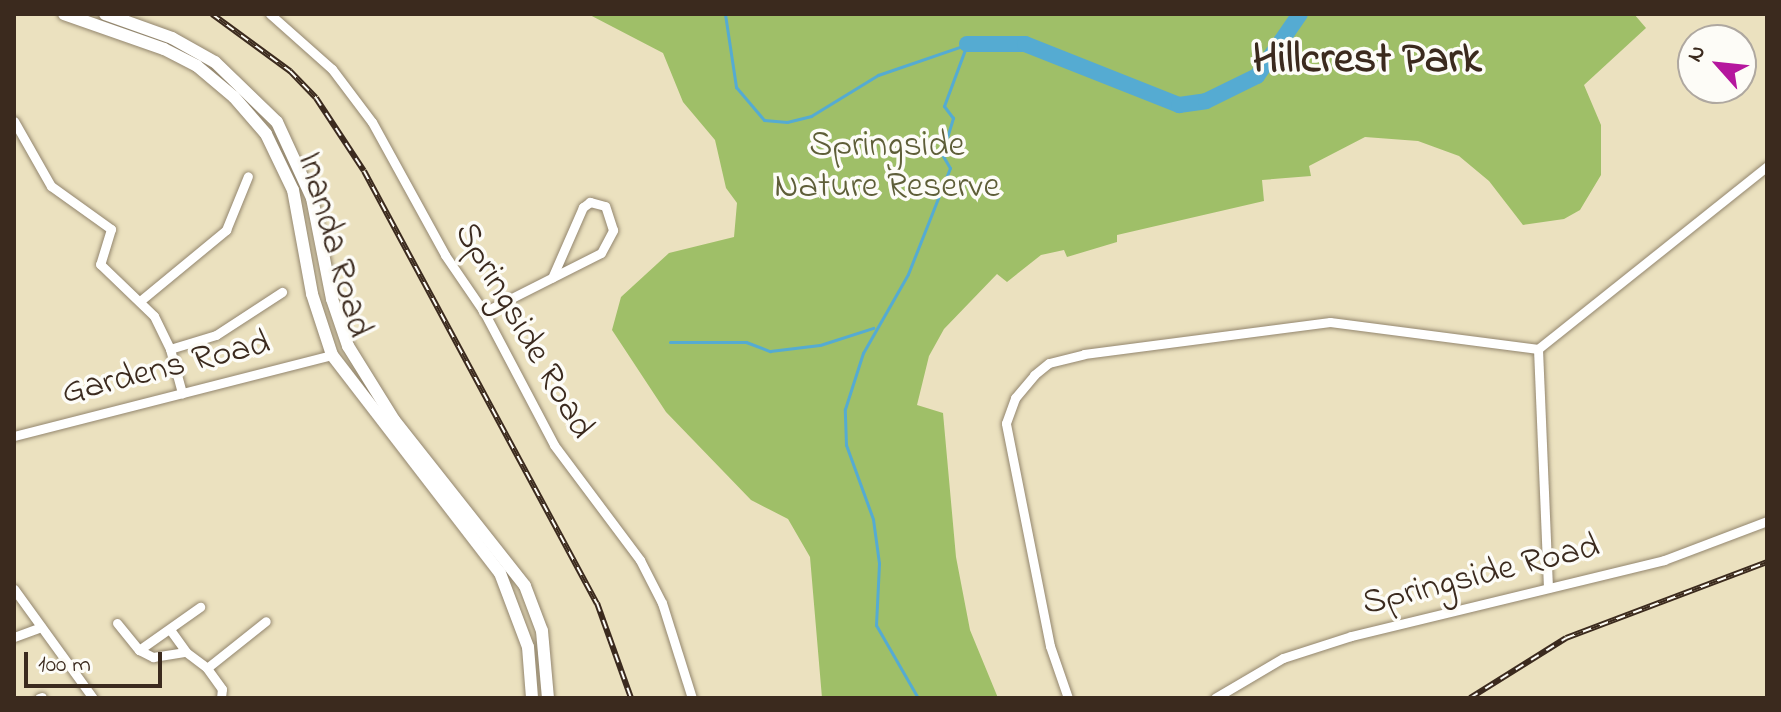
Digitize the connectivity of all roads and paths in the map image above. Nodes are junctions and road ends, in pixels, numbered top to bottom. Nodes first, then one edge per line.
1 (64, 14) edge
2 (105, 14) edge
3 (270, 14) edge
4 (14, 121) edge
5 (1767, 166) edge
6 (248, 176) dead end
7 (552, 278) junction
8 (282, 292) dead end
9 (140, 301) junction
10 (484, 312) junction
11 (170, 349) junction
12 (1538, 349) junction
13 (332, 355) junction
14 (182, 393) junction
15 (14, 436) edge
16 (1767, 521) edge
17 (1548, 588) junction
18 (14, 589) edge
19 (200, 607) dead end
20 (266, 621) dead end
21 (117, 623) dead end
22 (41, 627) junction
23 (171, 631) junction
24 (14, 637) edge
25 (139, 650) junction
26 (186, 652) junction
27 (207, 668) junction
28 (93, 698) edge
29 (221, 698) edge
30 (532, 698) edge
31 (548, 698) edge
32 (692, 698) edge
33 (1068, 698) edge
34 (1215, 698) edge

1 - 13 main road, Inanda Road
2 - 31 main road, Inanda Road
3 - 10 street, Springside Road
4 - 9 street
5 - 12 street
6 - 9 street
7 - 7 street
7 - 10 street
8 - 11 street
9 - 11 street
10 - 32 street, Springside Road
11 - 14 street
12 - 17 street
12 - 33 street
13 - 14 street, Gardens Road
13 - 30 main road, Inanda Road
14 - 15 street, Gardens Road
16 - 17 street, Springside Road
17 - 34 street, Springside Road
18 - 22 street
19 - 23 street
20 - 27 street
21 - 25 street
22 - 24 street
22 - 28 street
23 - 25 street
23 - 26 street
25 - 26 street
26 - 27 street
27 - 29 street

